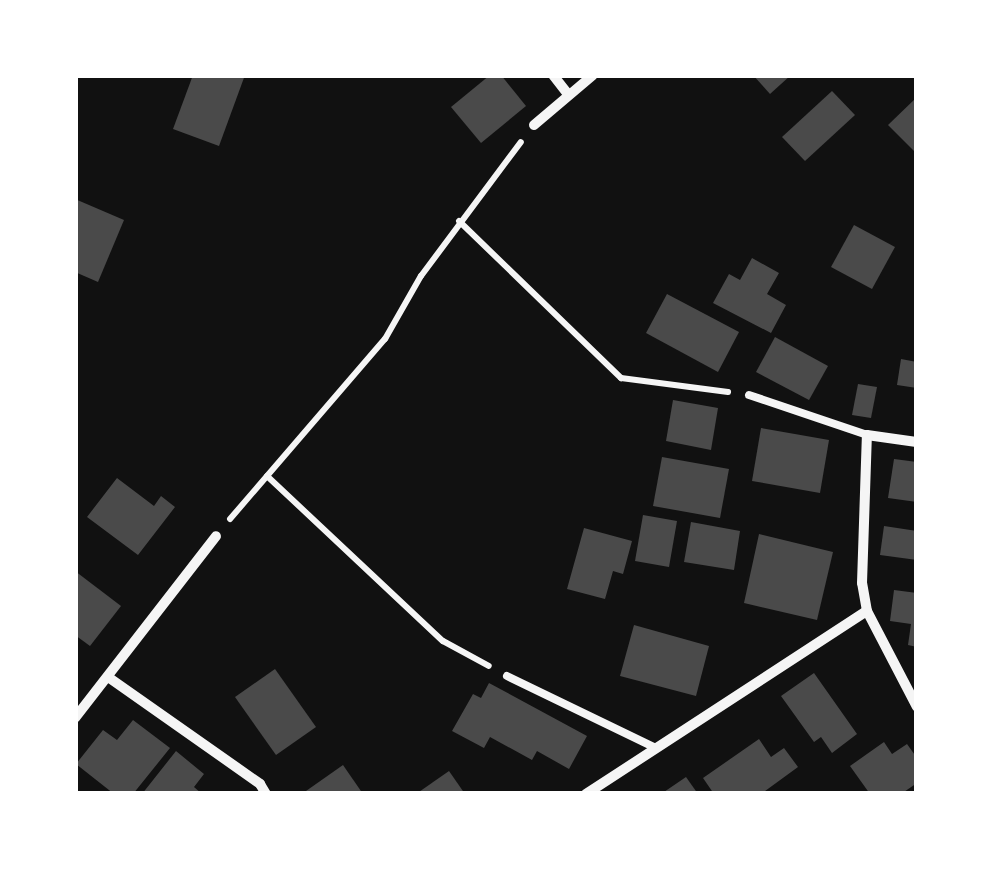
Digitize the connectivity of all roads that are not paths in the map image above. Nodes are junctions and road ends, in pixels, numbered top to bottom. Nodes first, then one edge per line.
1 (554, 75) edge
2 (593, 75) edge
3 (567, 93) junction
4 (534, 125) road end
5 (749, 395) road end
6 (867, 435) junction
7 (917, 442) edge
8 (216, 536) road end
9 (868, 611) junction
10 (108, 676) junction
11 (507, 676) road end
12 (917, 707) edge
13 (75, 718) edge
14 (656, 748) junction
15 (266, 794) edge
16 (586, 794) edge

1 - 3 street
2 - 3 street
3 - 4 street
5 - 6 lane
6 - 7 street
6 - 9 street
8 - 10 street
9 - 12 street
9 - 14 street
10 - 13 street
10 - 15 street
11 - 14 lane
14 - 16 street

